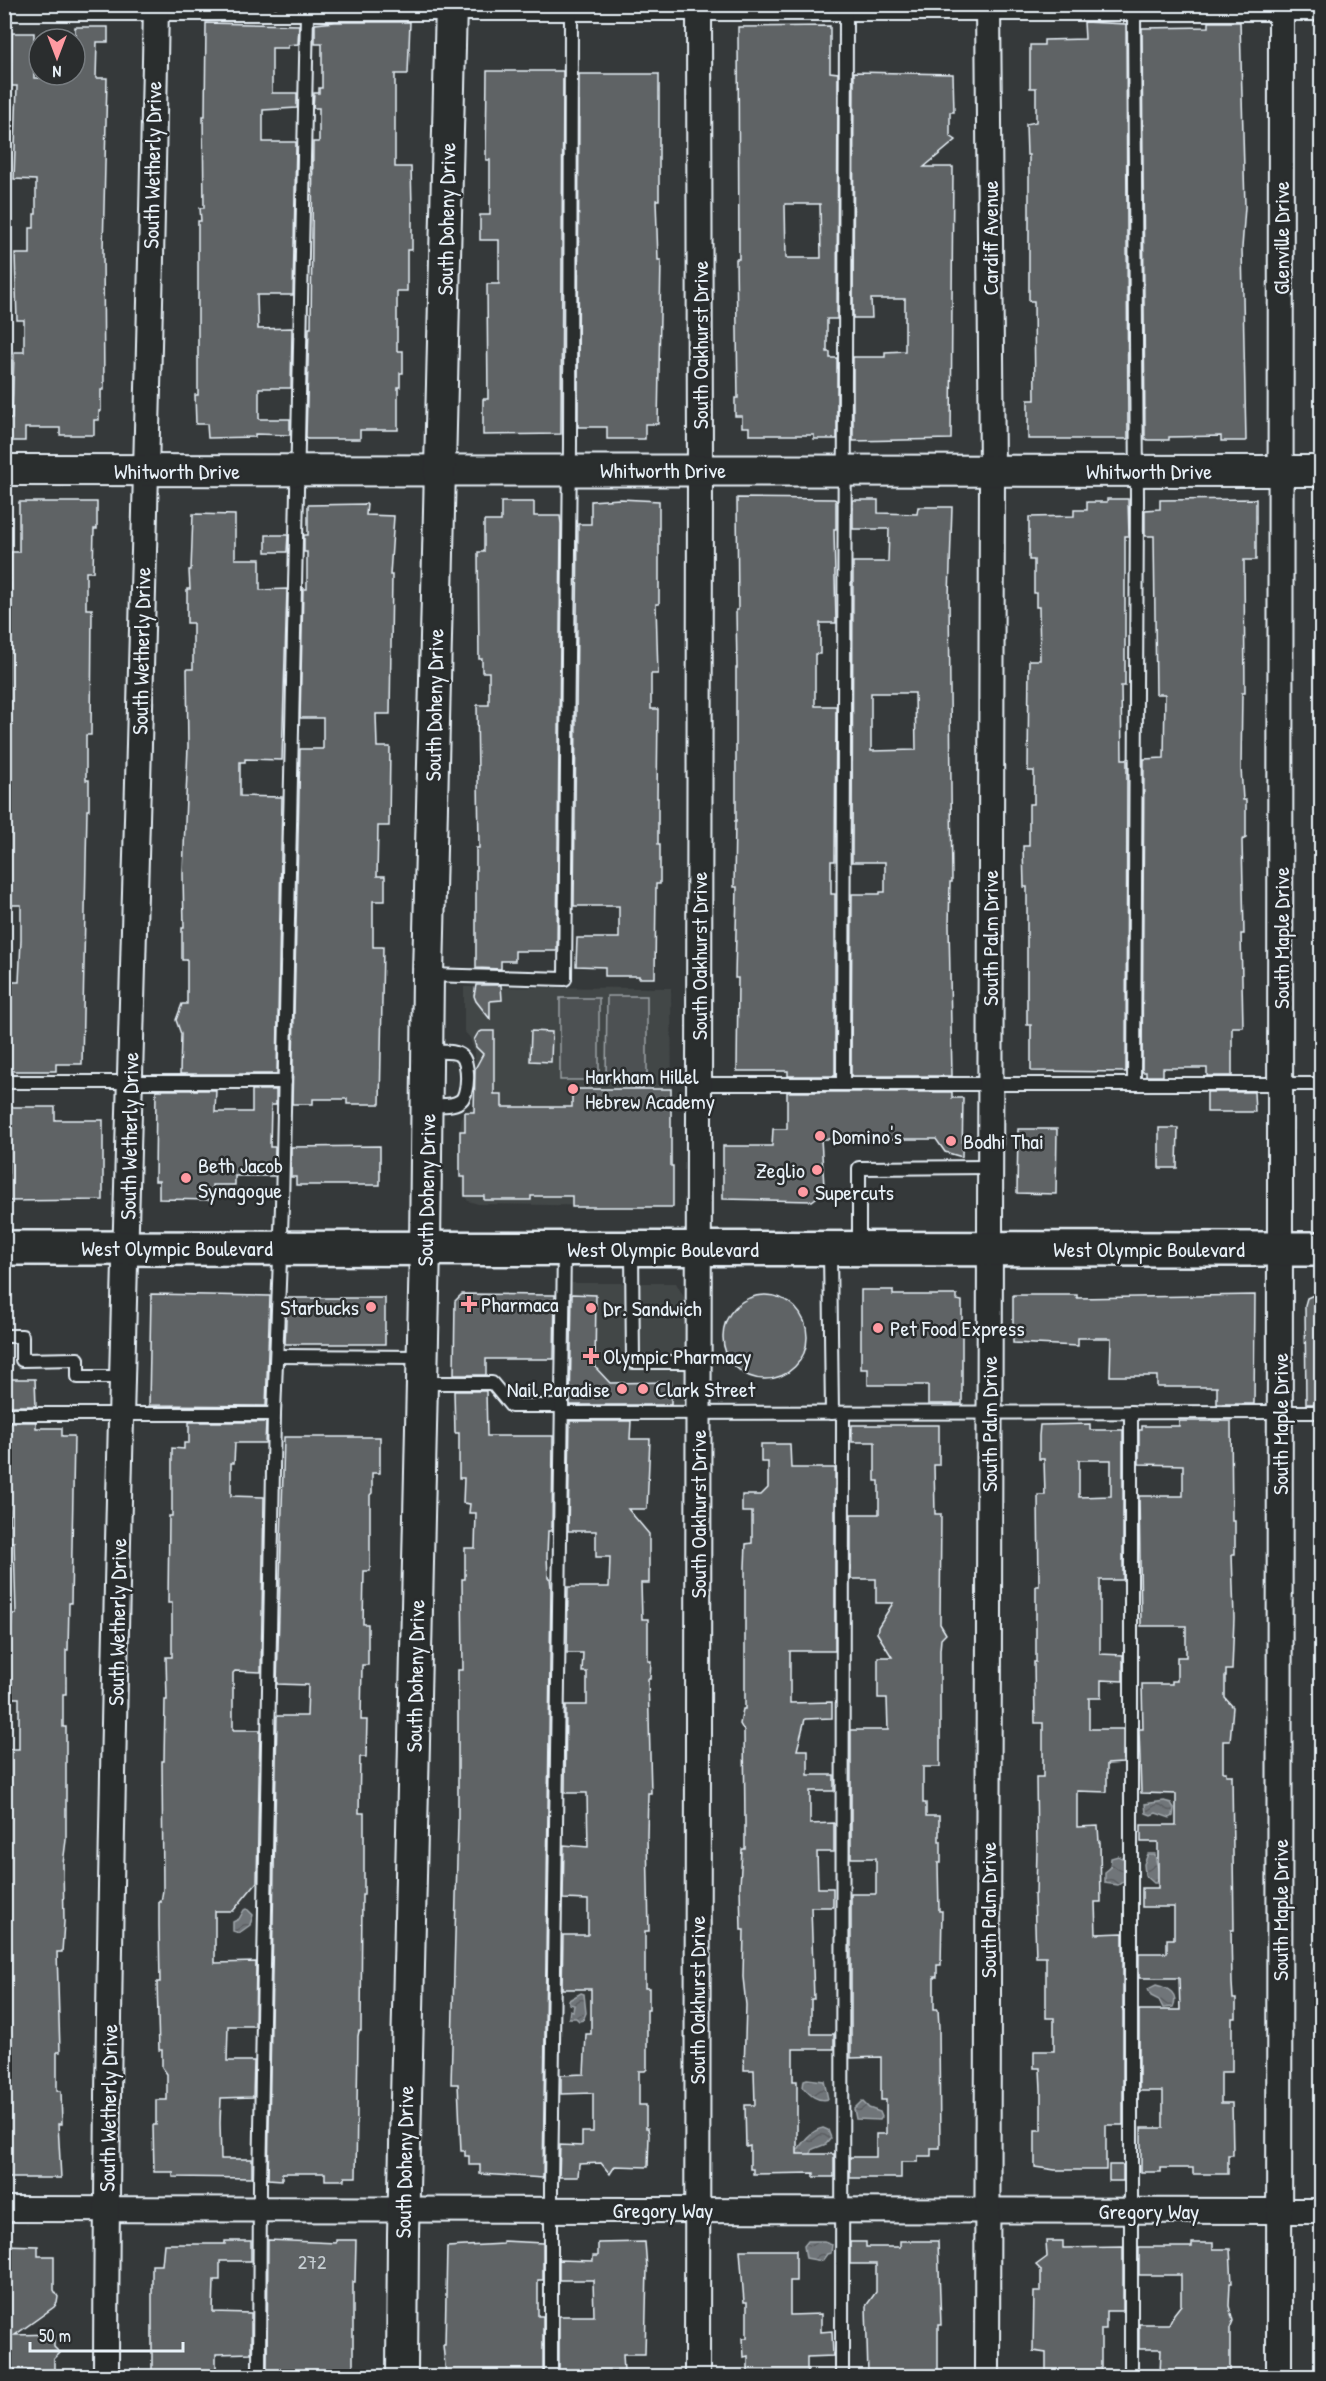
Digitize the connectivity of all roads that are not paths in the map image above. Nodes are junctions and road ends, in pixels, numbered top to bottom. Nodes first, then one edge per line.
1 (155, 9) edge
2 (451, 9) edge
3 (699, 9) edge
4 (988, 9) edge
5 (1281, 9) edge
6 (4, 14) edge
7 (307, 14) junction
8 (571, 14) junction
9 (846, 14) junction
10 (1134, 14) junction
11 (1322, 14) edge
12 (4, 470) edge
13 (297, 470) junction
14 (440, 470) junction
15 (570, 470) junction
16 (700, 470) junction
17 (145, 471) junction
18 (844, 471) junction
19 (992, 471) junction
20 (1137, 471) junction
21 (1282, 471) junction
22 (1322, 471) edge
23 (428, 975) junction
24 (427, 1052) junction
25 (4, 1082) edge
26 (131, 1082) junction
27 (285, 1082) junction
28 (699, 1084) junction
29 (843, 1084) junction
30 (990, 1084) junction
31 (1134, 1084) junction
32 (1281, 1084) junction
33 (1322, 1084) edge
34 (427, 1105) junction
35 (990, 1167) junction
36 (4, 1248) edge
37 (127, 1248) junction
38 (281, 1248) junction
39 (425, 1248) junction
40 (564, 1248) junction
41 (632, 1249) junction
42 (698, 1249) junction
43 (845, 1249) junction
44 (990, 1249) junction
45 (1281, 1250) junction
46 (1322, 1250) edge
47 (4, 1336) edge
48 (277, 1356) junction
49 (698, 1362) junction
50 (422, 1370) junction
51 (122, 1377) junction
52 (562, 1409) junction
53 (989, 1412) junction
54 (1131, 1412) junction
55 (1281, 1412) junction
56 (1322, 1412) edge
57 (698, 1413) junction
58 (838, 1413) junction
59 (4, 1414) edge
60 (121, 1414) junction
61 (274, 1414) junction
62 (4, 2209) edge
63 (106, 2210) junction
64 (260, 2210) junction
65 (403, 2210) junction
66 (551, 2210) junction
67 (697, 2210) junction
68 (842, 2210) junction
69 (987, 2211) junction
70 (1131, 2211) junction
71 (1279, 2211) junction
72 (1322, 2211) edge
73 (106, 2376) edge
74 (259, 2376) edge
75 (402, 2376) edge
76 (550, 2376) edge
77 (697, 2376) edge
78 (842, 2376) edge
79 (987, 2376) edge
80 (1131, 2376) edge
81 (1280, 2376) edge

1 - 6 lane
1 - 7 lane
1 - 17 street, South Wetherly Drive
2 - 7 lane
2 - 8 lane
2 - 14 street, South Doheny Drive
3 - 8 lane
3 - 9 lane
3 - 16 street, South Oakhurst Drive
4 - 9 lane
4 - 10 lane
4 - 19 street, Cardiff Avenue
5 - 10 lane
5 - 11 lane
5 - 21 street, Glenville Drive
7 - 13 lane
8 - 15 lane
9 - 18 lane
10 - 20 lane
12 - 17 street, Whitworth Drive
13 - 14 street, Whitworth Drive
13 - 17 street, Whitworth Drive
13 - 27 lane
14 - 15 street, Whitworth Drive
14 - 23 street, South Doheny Drive
15 - 16 street, Whitworth Drive
15 - 23 lane
16 - 18 street, Whitworth Drive
16 - 28 street, South Oakhurst Drive
17 - 26 street, South Wetherly Drive
18 - 19 street, Whitworth Drive
18 - 29 lane
19 - 20 street, Whitworth Drive
19 - 30 street, South Palm Drive
20 - 21 street, Whitworth Drive
20 - 31 lane
21 - 22 street, Whitworth Drive
21 - 32 street, South Maple Drive
23 - 24 street, South Doheny Drive
24 - 34 street, South Doheny Drive
24 - 34 lane
25 - 26 lane
26 - 27 lane
26 - 37 street, South Wetherly Drive
27 - 38 lane
28 - 29 lane
28 - 42 street, South Oakhurst Drive
29 - 30 lane
30 - 31 lane
30 - 35 street, South Palm Drive
31 - 32 lane
32 - 33 lane
32 - 45 street, South Maple Drive
34 - 39 street, South Doheny Drive
35 - 43 lane
35 - 44 street, South Palm Drive
36 - 37 main road, West Olympic Boulevard
37 - 38 main road, West Olympic Boulevard
37 - 51 street, South Wetherly Drive
38 - 39 main road, West Olympic Boulevard
38 - 48 lane
39 - 40 main road, West Olympic Boulevard
39 - 50 street, South Doheny Drive
40 - 41 main road, West Olympic Boulevard
40 - 52 lane
41 - 42 main road, West Olympic Boulevard
41 - 49 lane
42 - 43 main road, West Olympic Boulevard
42 - 49 street, South Oakhurst Drive
43 - 44 main road, West Olympic Boulevard
43 - 58 lane
44 - 45 main road, West Olympic Boulevard
44 - 53 street, South Palm Drive
45 - 46 main road, West Olympic Boulevard
45 - 55 street, South Maple Drive
47 - 51 lane
48 - 50 lane
48 - 61 lane
49 - 57 street, South Oakhurst Drive
50 - 52 lane
50 - 65 street, South Doheny Drive
51 - 60 street, South Wetherly Drive
52 - 57 lane
52 - 66 lane
53 - 54 lane
53 - 58 lane
53 - 69 street, South Palm Drive
54 - 55 lane
54 - 70 lane
55 - 56 lane
55 - 71 street, South Maple Drive
57 - 58 lane
57 - 67 street, South Oakhurst Drive
58 - 68 lane
59 - 60 lane
60 - 61 lane
60 - 63 street, South Wetherly Drive
61 - 64 lane
62 - 63 street, Gregory Way
63 - 64 street, Gregory Way
63 - 73 street, South Wetherly Drive
64 - 65 street, Gregory Way
64 - 74 lane
65 - 66 street, Gregory Way
65 - 75 street, South Doheny Drive
66 - 67 street, Gregory Way
66 - 76 lane
67 - 68 street, Gregory Way
67 - 77 street, South Oakhurst Drive
68 - 69 street, Gregory Way
68 - 78 lane
69 - 70 street, Gregory Way
69 - 79 street, South Palm Drive
70 - 71 street, Gregory Way
70 - 80 lane
71 - 72 street, Gregory Way
71 - 81 street, South Maple Drive

